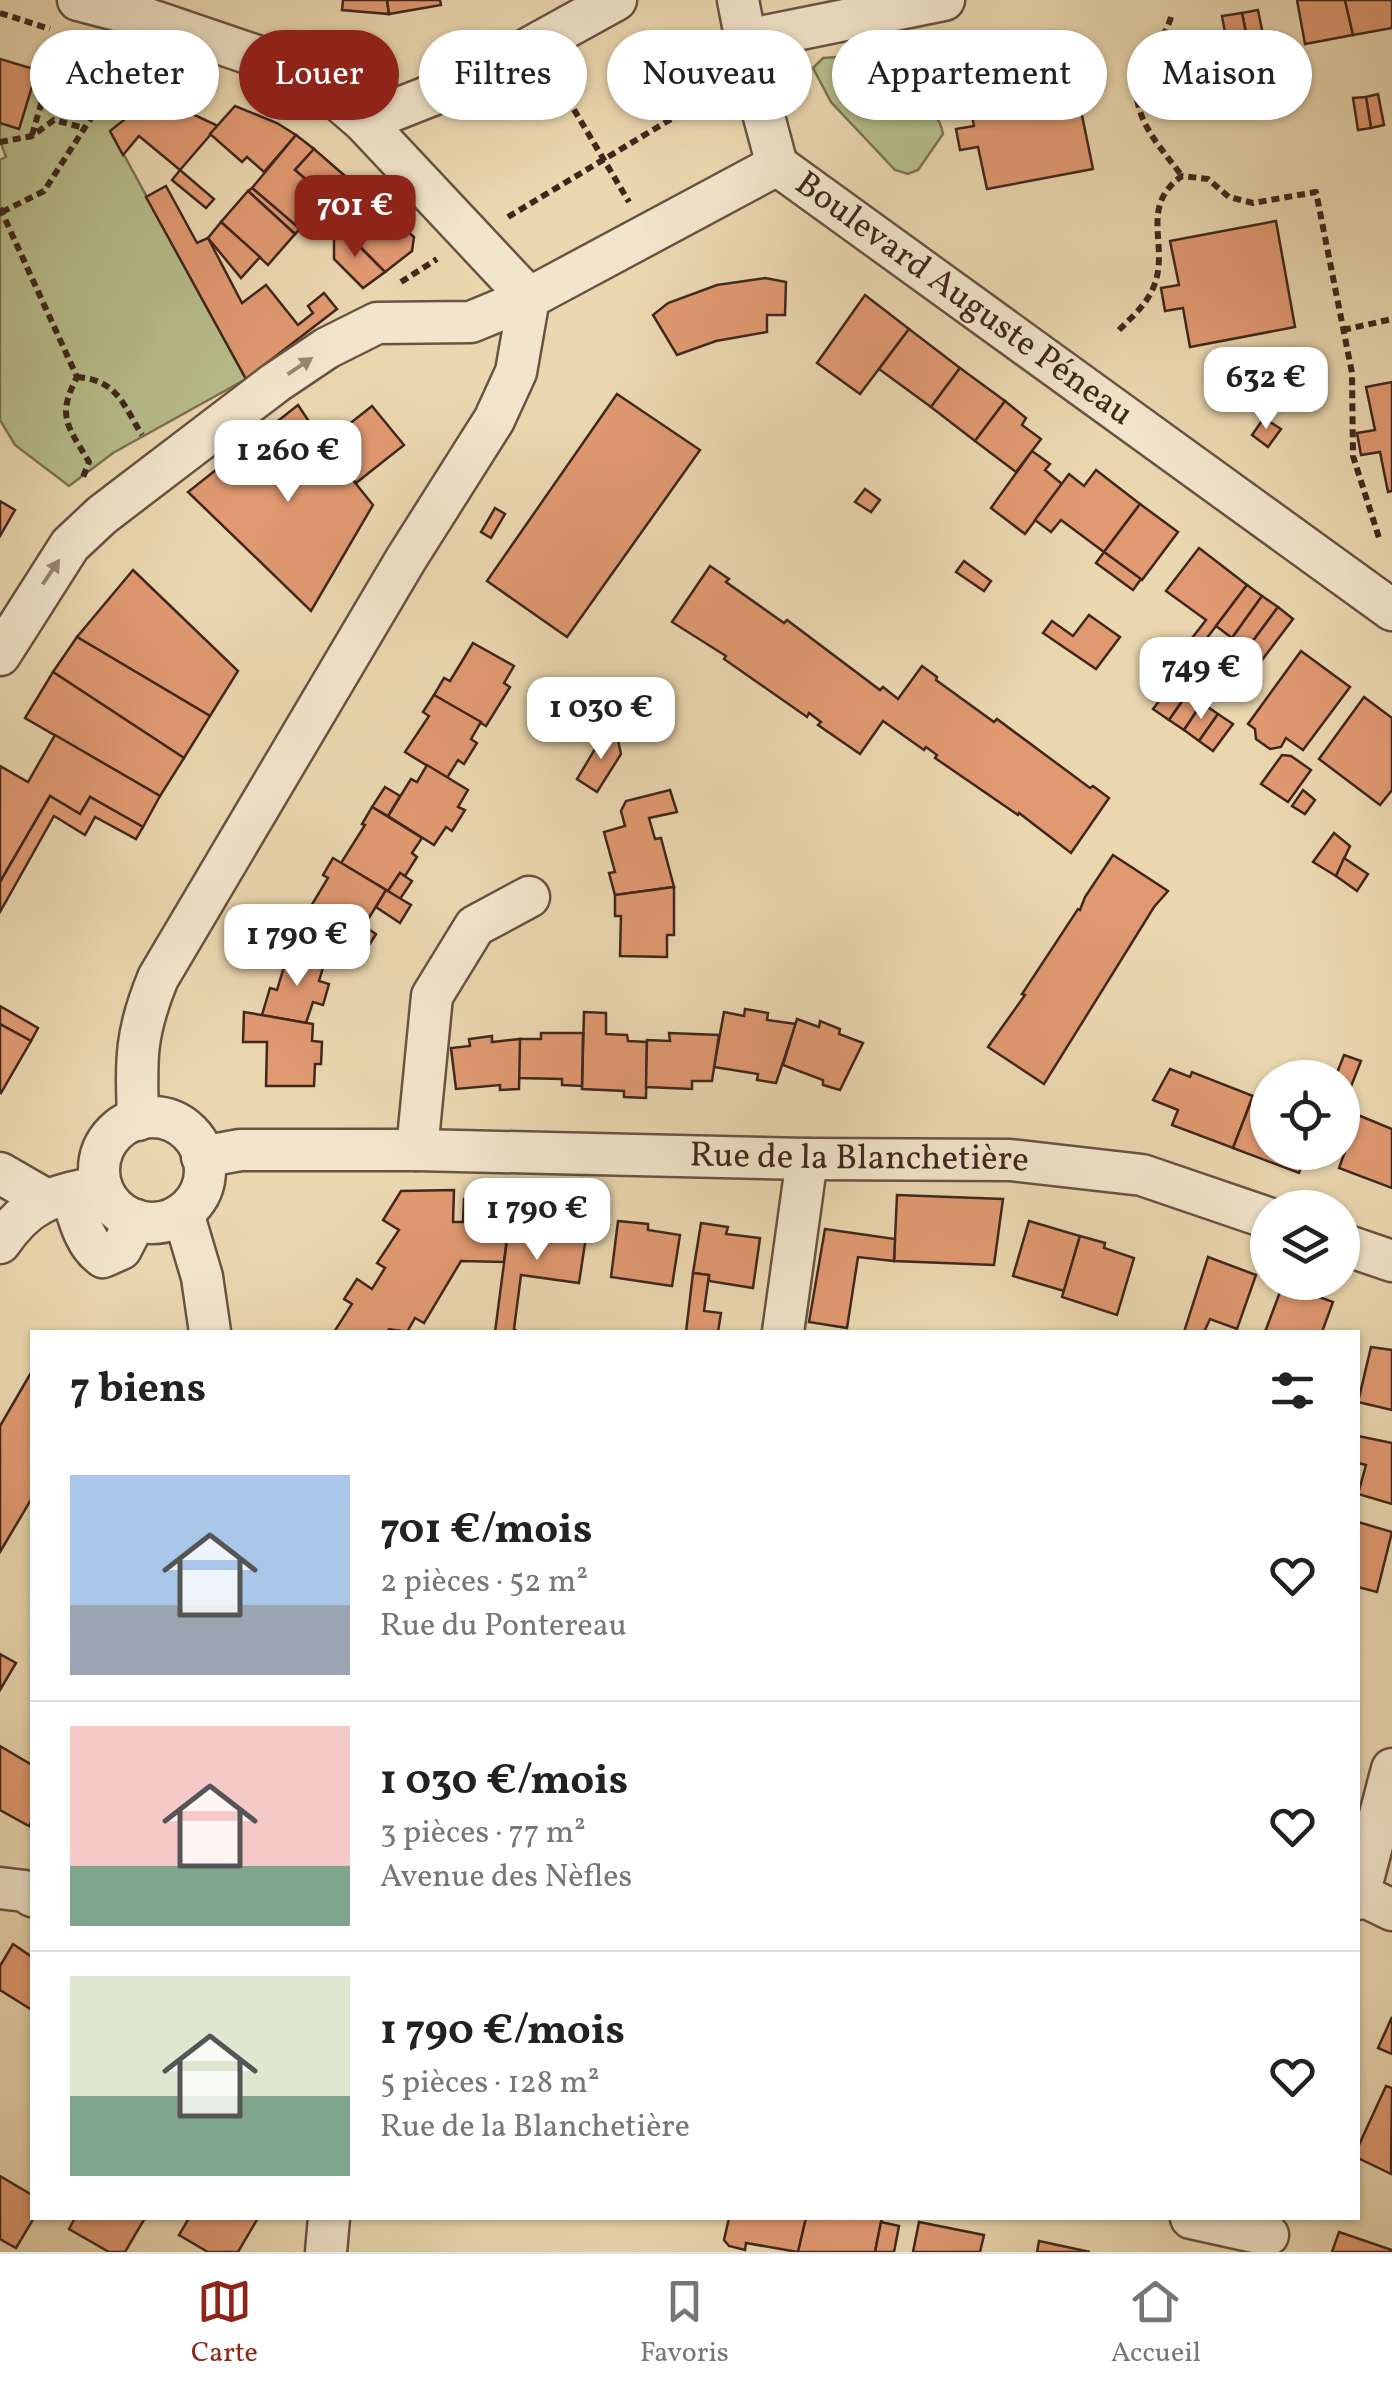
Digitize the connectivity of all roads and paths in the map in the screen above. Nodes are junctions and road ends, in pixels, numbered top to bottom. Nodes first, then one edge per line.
1 (78, 0) edge
2 (616, 0) edge
3 (738, 0) edge
4 (944, 0) edge
5 (1171, 16) dead end
6 (563, 30) edge
7 (744, 30) edge
8 (812, 38) edge
9 (419, 100) edge
10 (37, 120) edge
11 (89, 120) edge
12 (581, 120) edge
13 (659, 120) edge
14 (765, 120) edge
15 (364, 122) junction
16 (84, 128) junction
17 (32, 136) junction
18 (0, 142) edge
19 (604, 159) junction
20 (776, 165) junction
21 (1182, 176) junction
22 (1, 210) edge
23 (648, 234) junction
24 (471, 238) junction
25 (398, 284) dead end
26 (528, 298) junction
27 (1392, 319) edge
28 (1120, 330) dead end
29 (1343, 330) junction
30 (77, 377) junction
31 (162, 468) junction
32 (79, 488) dead end
33 (1380, 540) dead end
34 (1392, 610) edge
35 (0, 655) edge
36 (529, 897) dead end
37 (138, 1120) junction
38 (418, 1150) junction
39 (202, 1156) junction
40 (807, 1159) junction
41 (0, 1173) edge
42 (72, 1192) junction
43 (1250, 1212) edge
44 (183, 1213) junction
45 (0, 1243) edge
46 (1360, 1250) edge
47 (1392, 1261) edge
48 (210, 1330) edge
49 (783, 1330) edge
50 (1392, 1769) edge
51 (0, 1888) edge
52 (1360, 1889) edge
53 (30, 1895) edge
54 (1360, 1897) edge
55 (1392, 1910) edge
56 (1200, 2220) edge
57 (1268, 2235) edge

1 - 15 street
2 - 6 street
3 - 7 street
4 - 8 street
5 - 21 path
9 - 15 street
10 - 17 path
11 - 16 path
12 - 19 path
13 - 19 path
14 - 20 street
15 - 24 street
16 - 17 path
16 - 22 path
17 - 18 path
19 - 23 path
19 - 24 path
20 - 23 street
20 - 34 street, Boulevard Auguste Péneau
21 - 28 path
21 - 29 path
22 - 30 path
23 - 26 street
24 - 25 path
24 - 26 street
31 -> 26 street
26 - 37 street
27 - 29 path
29 - 33 path
30 - 31 path
30 - 32 path
35 -> 31 street
36 - 38 street
37 - 39 street
37 - 42 street
38 - 39 street, Rue de la Blanchetière
38 - 40 street, Rue de la Blanchetière
39 - 44 street
40 - 43 street, Rue de la Blanchetière
40 - 49 street
41 - 42 street
42 - 44 street
42 - 45 street
44 - 48 street
46 - 47 street
50 - 52 street
51 - 53 street
54 - 55 street
56 - 57 street

